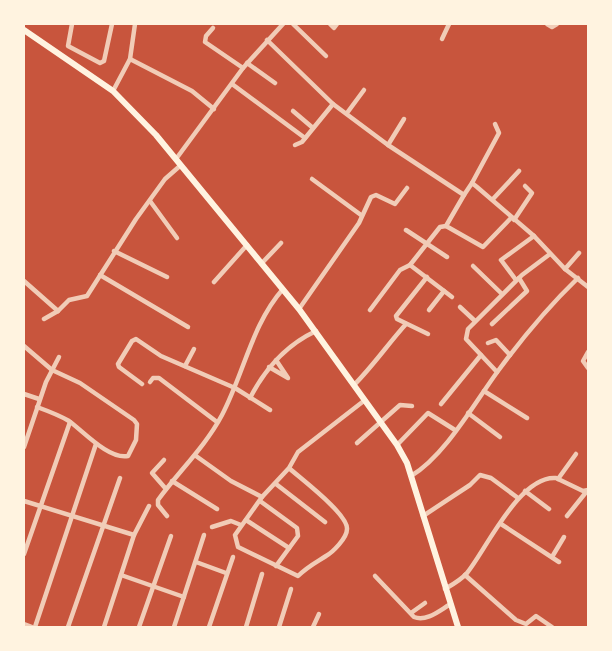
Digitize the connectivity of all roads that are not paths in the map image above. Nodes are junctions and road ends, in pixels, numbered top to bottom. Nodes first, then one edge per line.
1 (72, 24) edge
2 (112, 24) edge
3 (135, 24) edge
4 (282, 24) edge
5 (293, 24) edge
6 (449, 24) edge
7 (547, 24) edge
8 (557, 24) edge
9 (213, 28) dead end
10 (24, 30) edge
11 (267, 40) junction
12 (442, 40) dead end
13 (326, 56) dead end
14 (130, 59) junction
15 (247, 63) junction
16 (243, 68) junction
17 (275, 83) dead end
18 (232, 84) junction
19 (364, 90) dead end
20 (114, 91) junction
21 (333, 104) junction
22 (214, 110) junction
23 (293, 112) dead end
24 (347, 113) junction
25 (404, 119) dead end
26 (496, 124) dead end
27 (313, 128) junction
28 (305, 138) junction
29 (295, 145) dead end
30 (388, 145) junction
31 (178, 162) junction
32 (519, 171) dead end
33 (312, 179) dead end
34 (472, 183) junction
35 (525, 186) dead end
36 (407, 188) dead end
37 (464, 195) junction
38 (493, 199) junction
39 (150, 201) junction
40 (361, 215) junction
41 (512, 219) junction
42 (446, 226) junction
43 (406, 230) dead end
44 (534, 236) junction
45 (177, 238) dead end
46 (281, 243) dead end
47 (427, 244) junction
48 (247, 245) junction
49 (114, 251) junction
50 (579, 253) dead end
51 (550, 254) junction
52 (448, 257) dead end
53 (262, 263) junction
54 (410, 265) junction
55 (473, 266) dead end
56 (565, 269) junction
57 (100, 275) junction
58 (427, 277) junction
59 (167, 278) dead end
60 (578, 278) junction
61 (518, 279) junction
62 (24, 281) edge
63 (214, 282) dead end
64 (588, 287) edge
65 (283, 289) junction
66 (444, 291) junction
67 (502, 294) junction
68 (452, 297) dead end
69 (460, 308) dead end
70 (299, 309) junction
71 (370, 310) dead end
72 (429, 310) dead end
73 (58, 311) junction
74 (44, 319) dead end
75 (475, 321) junction
76 (406, 324) junction
77 (492, 324) dead end
78 (188, 327) dead end
79 (316, 330) junction
80 (428, 334) dead end
81 (488, 343) dead end
82 (24, 346) edge
83 (194, 349) dead end
84 (588, 352) edge
85 (510, 354) junction
86 (481, 355) junction
87 (60, 357) dead end
88 (276, 360) junction
89 (185, 366) junction
90 (269, 367) junction
91 (588, 368) edge
92 (52, 370) junction
93 (497, 372) junction
94 (150, 382) dead end
95 (142, 384) dead end
96 (354, 385) junction
97 (235, 388) junction
98 (484, 391) junction
99 (24, 394) edge
100 (250, 398) junction
101 (39, 399) junction
102 (365, 400) junction
103 (441, 404) dead end
104 (36, 406) junction
105 (412, 406) dead end
106 (270, 410) dead end
107 (468, 414) junction
108 (527, 418) dead end
109 (70, 422) junction
110 (217, 422) junction
111 (381, 422) junction
112 (455, 430) junction
113 (500, 436) dead end
114 (356, 443) dead end
115 (96, 444) junction
116 (397, 444) junction
117 (24, 447) edge
118 (576, 454) dead end
119 (196, 456) junction
120 (164, 460) dead end
121 (289, 468) junction
122 (411, 476) junction
123 (120, 478) dead end
124 (558, 479) junction
125 (172, 482) junction
126 (276, 484) junction
127 (166, 489) junction
128 (525, 491) junction
129 (588, 492) edge
130 (518, 498) junction
131 (261, 499) junction
132 (24, 501) edge
133 (40, 506) junction
134 (149, 506) dead end
135 (217, 509) dead end
136 (549, 509) dead end
137 (71, 516) junction
138 (167, 516) dead end
139 (422, 516) junction
140 (568, 516) dead end
141 (246, 520) junction
142 (325, 522) dead end
143 (501, 524) junction
144 (103, 525) junction
145 (241, 526) junction
146 (212, 527) dead end
147 (134, 535) junction
148 (204, 535) dead end
149 (171, 536) dead end
150 (564, 538) dead end
151 (289, 548) junction
152 (24, 554) edge
153 (234, 557) dead end
154 (552, 558) junction
155 (196, 562) junction
156 (560, 562) dead end
157 (276, 566) junction
158 (226, 573) junction
159 (262, 574) dead end
160 (121, 575) junction
161 (466, 575) junction
162 (375, 576) dead end
163 (154, 586) junction
164 (291, 589) dead end
165 (444, 589) junction
166 (184, 597) junction
167 (425, 603) dead end
168 (449, 605) junction
169 (411, 613) junction
170 (319, 614) dead end
171 (24, 624) edge
172 (33, 627) edge
173 (68, 627) edge
174 (104, 627) edge
175 (139, 627) edge
176 (174, 627) edge
177 (209, 627) edge
178 (246, 627) edge
179 (279, 627) edge
180 (313, 627) edge
181 (458, 627) edge
182 (552, 627) edge

1 - 2 street
3 - 14 street
4 - 11 street
5 - 13 street
6 - 12 street
7 - 8 street
9 - 16 street
10 - 20 main road
11 - 15 street
11 - 21 street
14 - 20 street
14 - 22 street
15 - 16 street
15 - 17 street
16 - 18 street
18 - 22 street
18 - 28 street
19 - 24 street
20 - 31 main road
21 - 24 street
21 - 27 street
22 - 31 street
23 - 27 street
24 - 30 street
25 - 30 street
26 - 34 street
27 - 28 street
28 - 29 street
30 - 37 street
31 - 39 street
31 - 48 main road
32 - 38 street
33 - 40 street
34 - 37 street
34 - 38 street
35 - 41 street
36 - 40 street
37 - 42 street
38 - 41 street
39 - 45 street
39 - 49 street
40 - 70 street
41 - 42 street
41 - 44 street
42 - 47 street
43 - 47 street
44 - 51 street
44 - 61 street
46 - 53 street
47 - 52 street
47 - 54 street
48 - 53 main road
48 - 63 street
49 - 57 street
49 - 59 street
50 - 56 street
51 - 56 street
51 - 61 street
53 - 65 main road
54 - 58 street
54 - 71 street
55 - 67 street
56 - 60 street
57 - 73 street
57 - 78 street
58 - 66 street
58 - 76 street
60 - 64 street
60 - 85 street
61 - 67 street
61 - 77 street
62 - 73 street
65 - 70 main road
65 - 97 street
66 - 68 street
66 - 72 street
67 - 75 street
69 - 75 street
70 - 79 main road
73 - 74 street
75 - 86 street
76 - 80 street
76 - 96 street
79 - 88 street
79 - 96 main road
81 - 85 street
82 - 92 street
83 - 89 street
84 - 91 street
85 - 93 street
86 - 93 street
86 - 103 street
87 - 92 street
88 - 90 street
88 - 90 street
89 - 95 street
89 - 97 street
90 - 100 street
92 - 101 street
92 - 115 street
93 - 98 street
94 - 110 street
96 - 102 main road
97 - 100 street
97 - 110 street
98 - 107 street
98 - 108 street
99 - 101 street
100 - 106 street
101 - 104 street
102 - 111 main road
102 - 121 street
104 - 109 street
104 - 117 street
105 - 111 street
107 - 112 street
107 - 113 street
109 - 115 street
109 - 133 street
110 - 119 street
111 - 114 street
111 - 116 main road
112 - 116 street
112 - 122 street
115 - 137 street
116 - 122 main road
118 - 124 street
119 - 125 street
119 - 131 street
120 - 127 street
121 - 126 street
121 - 157 street
122 - 139 main road
123 - 144 street
124 - 128 street
124 - 129 street
125 - 127 street
125 - 135 street
126 - 131 street
126 - 142 street
127 - 138 street
128 - 130 street
128 - 136 street
129 - 140 street
130 - 139 street
130 - 143 street
131 - 141 street
131 - 151 street
132 - 133 street
133 - 137 street
133 - 152 street
134 - 147 street
137 - 144 street
137 - 172 street
139 - 165 main road
141 - 145 street
141 - 151 street
143 - 154 street
143 - 161 street
144 - 147 street
144 - 173 street
145 - 146 street
145 - 157 street
147 - 160 street
148 - 155 street
149 - 163 street
150 - 154 street
151 - 157 street
153 - 158 street
154 - 156 street
155 - 158 street
155 - 166 street
158 - 177 street
159 - 178 street
160 - 163 street
160 - 174 street
161 - 165 street
161 - 182 street
162 - 169 street
163 - 166 street
163 - 175 street
164 - 179 street
165 - 168 main road
166 - 176 street
167 - 169 street
168 - 169 street
168 - 181 main road
170 - 180 street
171 - 172 street

